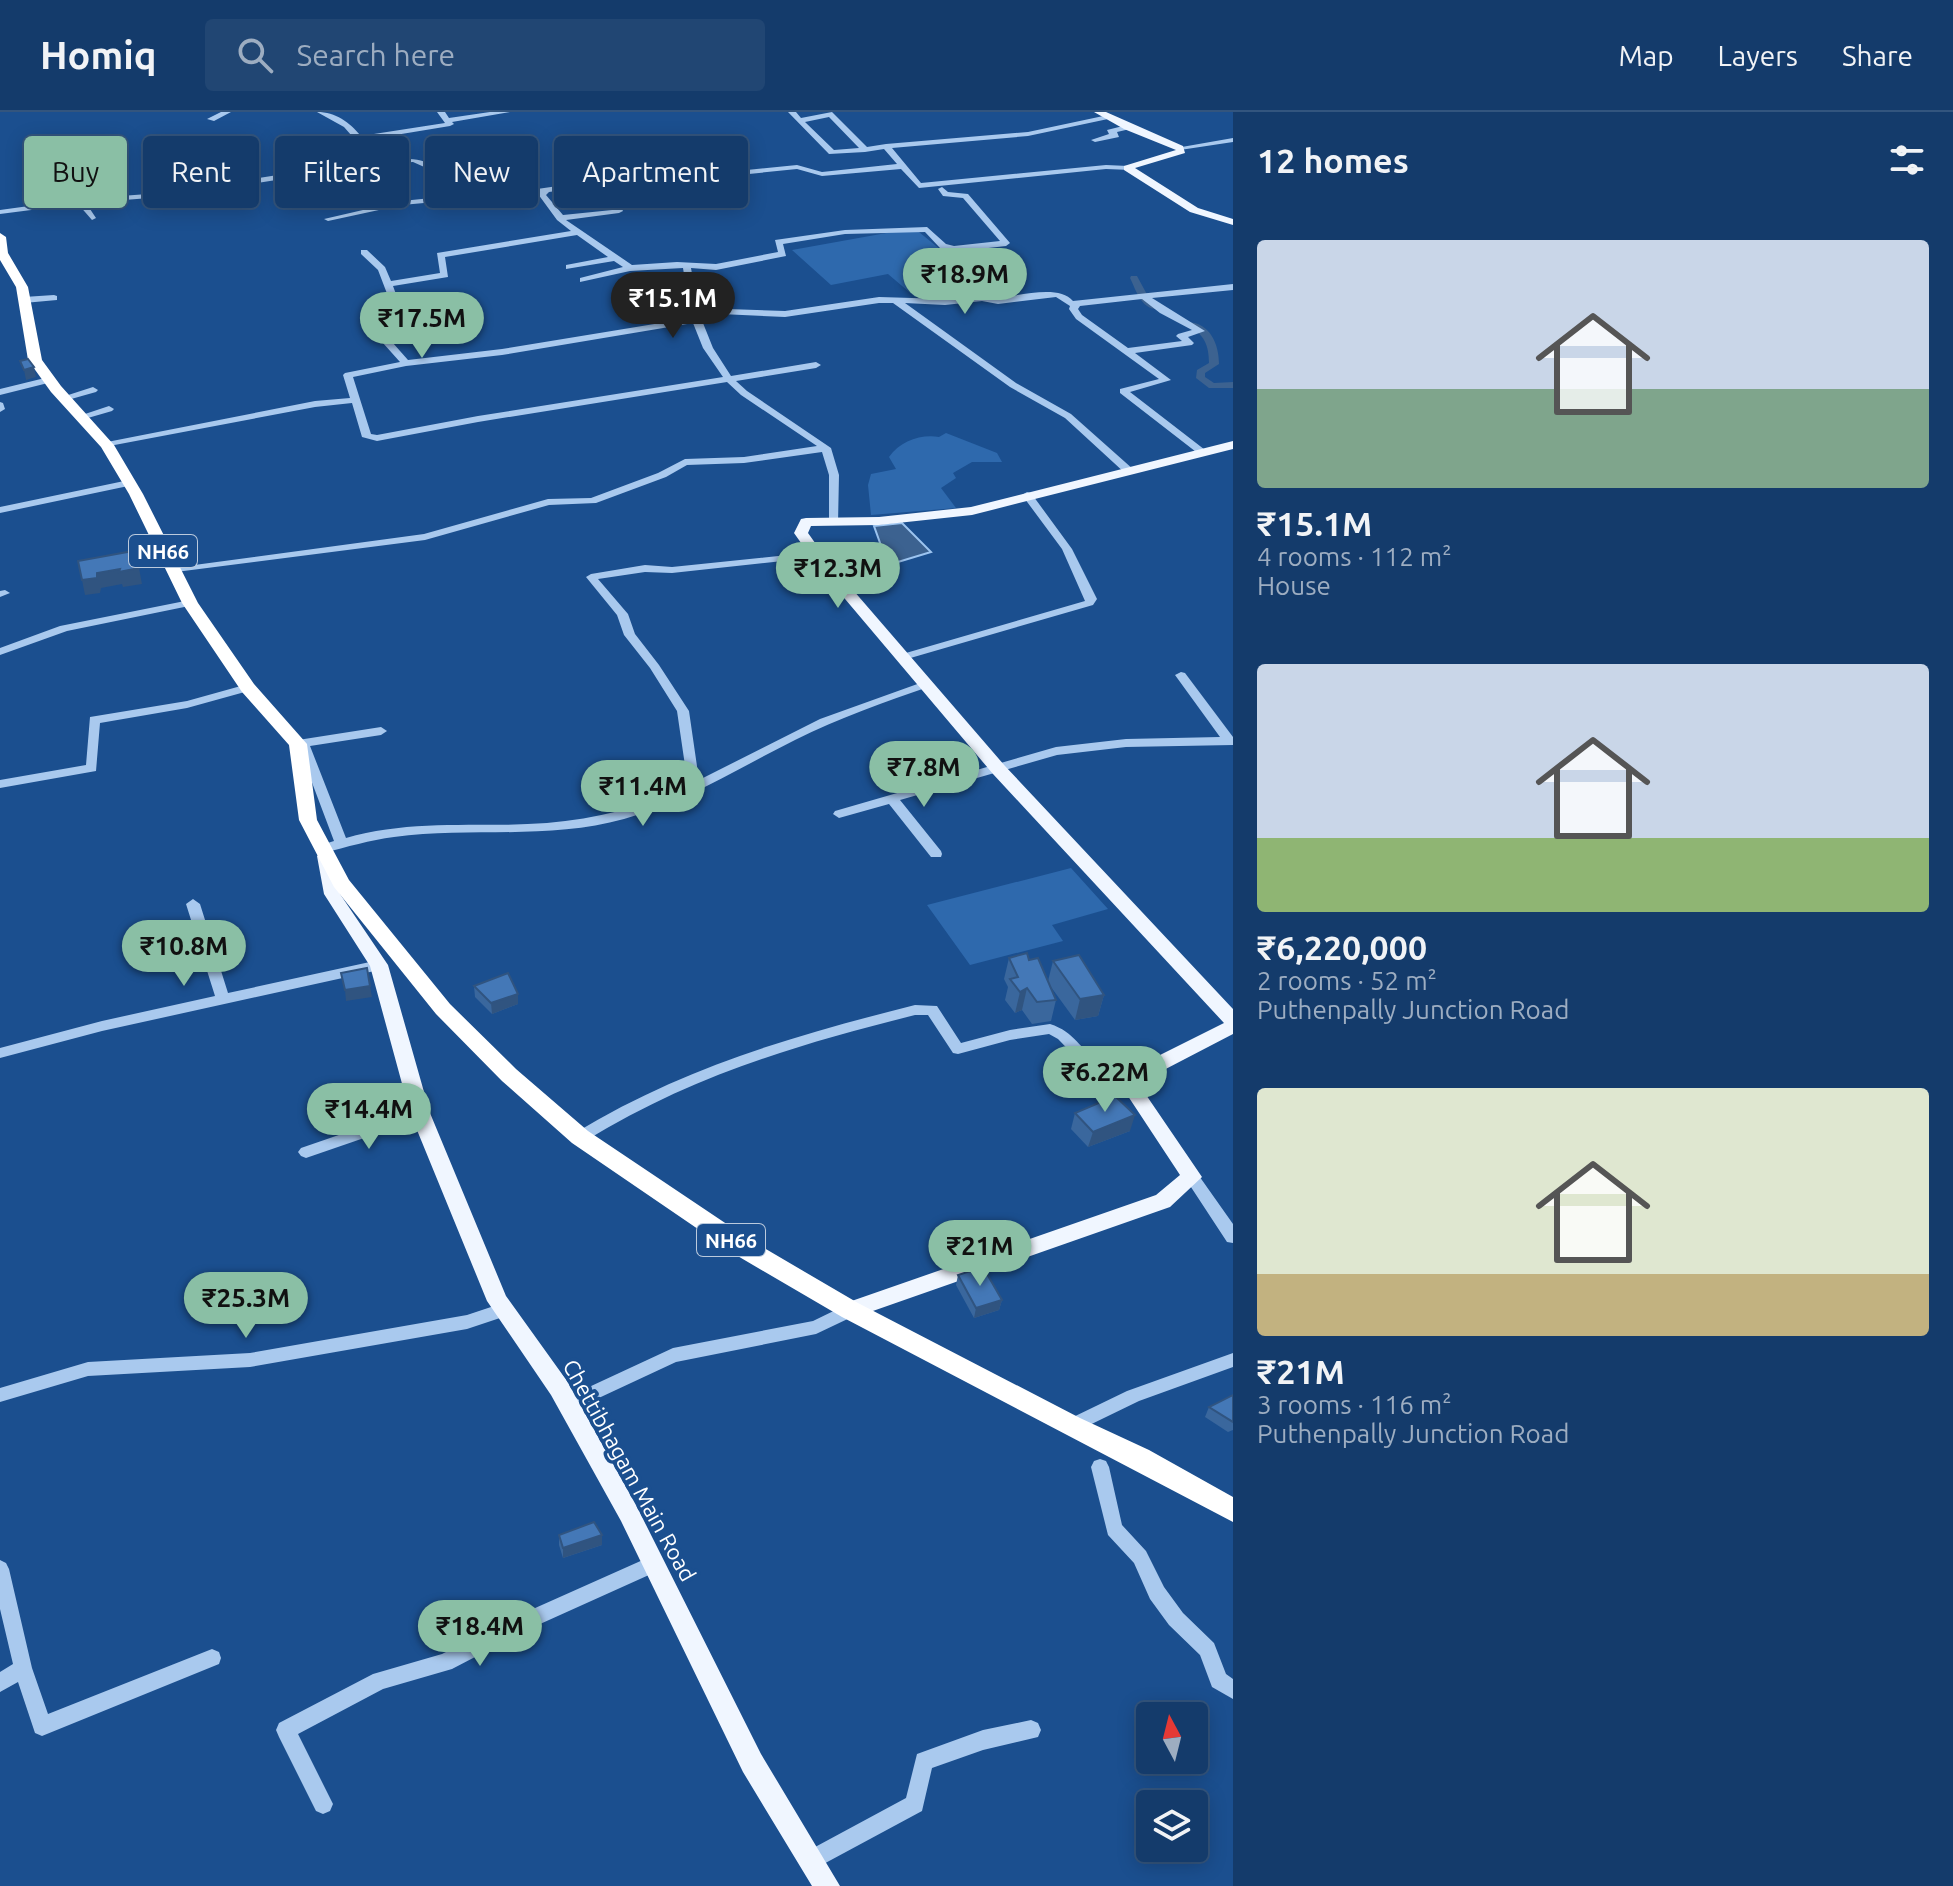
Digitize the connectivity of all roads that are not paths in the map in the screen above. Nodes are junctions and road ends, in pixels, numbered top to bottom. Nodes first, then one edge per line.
1 (227, 112) edge
2 (321, 112) edge
3 (441, 112) edge
4 (506, 112) edge
5 (792, 112) edge
6 (829, 114) edge
7 (1102, 114) edge
8 (211, 119) dead end
9 (449, 120) junction
10 (800, 121) junction
11 (1127, 127) junction
12 (359, 136) edge
13 (375, 136) edge
14 (1095, 140) dead end
15 (1232, 142) edge
16 (886, 146) junction
17 (1180, 148) junction
18 (865, 150) junction
19 (903, 166) junction
20 (1128, 168) junction
21 (748, 172) edge
22 (939, 185) junction
23 (554, 189) edge
24 (547, 190) junction
25 (538, 191) edge
26 (425, 201) edge
27 (29, 208) edge
28 (85, 208) edge
29 (619, 211) dead end
30 (0, 212) edge
31 (92, 218) dead end
32 (560, 218) junction
33 (328, 219) dead end
34 (1233, 222) edge
35 (578, 232) junction
36 (1, 248) edge
37 (954, 249) junction
38 (364, 252) dead end
39 (615, 258) junction
40 (569, 267) dead end
41 (687, 267) junction
42 (630, 268) junction
43 (583, 280) dead end
44 (389, 284) junction
45 (1006, 284) junction
46 (1233, 287) edge
47 (1142, 295) junction
48 (54, 298) dead end
49 (982, 298) junction
50 (1023, 298) junction
51 (893, 299) junction
52 (24, 300) junction
53 (1078, 303) junction
54 (448, 312) dead end
55 (695, 315) junction
56 (403, 325) junction
57 (1130, 352) junction
58 (406, 363) junction
59 (816, 365) dead end
60 (729, 379) junction
61 (49, 380) junction
62 (93, 390) dead end
63 (0, 392) edge
64 (64, 398) junction
65 (355, 400) junction
66 (109, 409) dead end
67 (81, 417) junction
68 (107, 445) junction
69 (1233, 445) edge
70 (826, 448) junction
71 (1204, 453) junction
72 (1130, 472) junction
73 (129, 483) junction
74 (1027, 495) junction
75 (0, 510) edge
76 (834, 521) junction
77 (816, 555) junction
78 (172, 571) junction
79 (190, 603) junction
80 (0, 652) edge
81 (903, 657) junction
82 (1181, 675) dead end
83 (927, 684) junction
84 (248, 688) junction
85 (381, 731) dead end
86 (1231, 741) edge
87 (298, 744) junction
88 (999, 770) junction
89 (0, 784) edge
90 (694, 787) junction
91 (892, 799) junction
92 (839, 814) dead end
93 (332, 846) junction
94 (936, 854) dead end
95 (193, 904) dead end
96 (379, 965) junction
97 (223, 999) junction
98 (1233, 1024) edge
99 (0, 1053) edge
100 (1129, 1084) junction
101 (420, 1113) junction
102 (580, 1137) junction
103 (306, 1152) dead end
104 (1192, 1177) junction
105 (1233, 1237) edge
106 (503, 1310) junction
107 (850, 1310) junction
108 (1233, 1360) edge
109 (0, 1395) edge
110 (567, 1405) junction
111 (1071, 1426) junction
112 (1100, 1467) dead end
113 (1233, 1510) edge
114 (654, 1564) junction
115 (0, 1569) edge
116 (212, 1658) dead end
117 (23, 1668) junction
118 (0, 1683) edge
119 (1233, 1690) edge
120 (1031, 1730) dead end
121 (323, 1804) dead end
122 (811, 1860) junction
123 (827, 1886) edge

1 - 8 street
2 - 12 street
3 - 9 street
4 - 9 street
5 - 10 street
6 - 10 street
6 - 18 street
7 - 11 main road
7 - 16 street
9 - 13 street
10 - 18 street
11 - 14 street
11 - 17 main road
15 - 17 street
16 - 18 street
16 - 19 street
17 - 20 main road
19 - 21 street
19 - 22 street
20 - 22 street
20 - 34 main road
22 - 37 street
23 - 24 street
24 - 25 street
24 - 32 street
26 - 33 street
27 - 30 street
28 - 31 street
29 - 32 street
32 - 35 street
35 - 39 street
35 - 44 street
36 - 52 highway, NH66
37 - 41 street
37 - 45 street
38 - 44 street
39 - 40 street
39 - 42 street
41 - 42 street
41 - 55 street
42 - 43 street
44 - 56 street
45 - 49 street
45 - 50 street
46 - 47 street
47 - 53 street
47 - 57 street
48 - 52 street
49 - 50 street
49 - 51 street
50 - 53 street
51 - 55 street
51 - 72 street
52 - 61 highway, NH66
53 - 57 street
54 - 56 street
55 - 58 street
55 - 60 street
56 - 58 street
57 - 71 street
58 - 65 street
59 - 60 street
60 - 65 street
60 - 70 street
61 - 63 street
61 - 64 highway, NH66
62 - 64 street
64 - 67 highway, NH66
65 - 68 street
66 - 67 street
67 - 68 highway, NH66
68 - 73 highway, NH66
69 - 71 main road
70 - 76 street
70 - 78 street
71 - 72 main road
72 - 74 main road
73 - 75 street
73 - 78 highway, NH66
74 - 76 main road
74 - 81 street
76 - 77 main road
77 - 81 main road
77 - 90 street
78 - 79 highway, NH66
79 - 80 street
79 - 84 highway, NH66
81 - 83 main road
82 - 86 street
83 - 88 main road
83 - 90 street
84 - 87 highway, NH66
84 - 89 street
85 - 87 street
86 - 88 street
87 - 93 street
87 - 93 highway, NH66
88 - 91 street
88 - 98 main road
90 - 93 street
91 - 92 street
91 - 94 street
93 - 96 main road, Chettibhagam Main Road
93 - 102 highway, NH66
95 - 97 street
96 - 97 street
96 - 101 main road, Chettibhagam Main Road
97 - 99 street
98 - 100 main road
100 - 102 street
100 - 104 main road
101 - 103 street
101 - 106 main road, Chettibhagam Main Road
102 - 107 highway, NH66
104 - 105 street
104 - 107 main road
106 - 109 street
106 - 110 main road, Chettibhagam Main Road
107 - 110 street
107 - 111 highway, NH66
108 - 111 street
110 - 114 main road, Chettibhagam Main Road
111 - 113 highway, NH66
112 - 119 street
114 - 121 street
114 - 122 main road, Chettibhagam Main Road
115 - 117 street
116 - 117 street
117 - 118 street
120 - 122 street
122 - 123 main road, Chettibhagam Main Road

